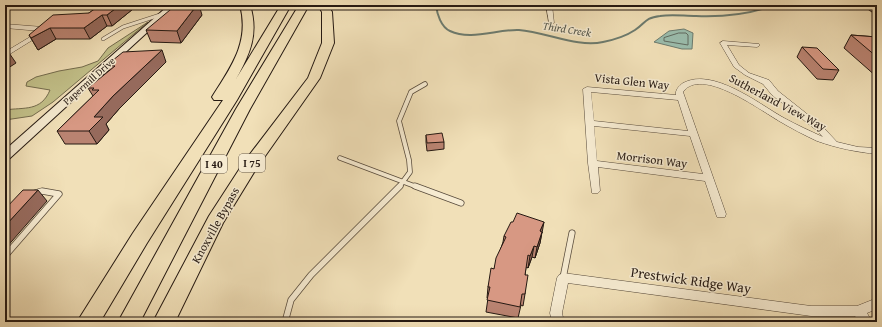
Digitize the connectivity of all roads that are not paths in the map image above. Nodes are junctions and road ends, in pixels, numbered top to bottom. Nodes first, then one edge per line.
1 (152, 5) edge
2 (245, 5) edge
3 (286, 5) edge
4 (324, 5) edge
5 (549, 5) edge
6 (867, 5) edge
7 (303, 6) edge
8 (169, 9) edge
9 (877, 12) edge
10 (552, 22) dead end
11 (5, 26) edge
12 (103, 39) dead end
13 (757, 45) dead end
14 (5, 55) edge
15 (425, 84) dead end
16 (681, 98) junction
17 (589, 122) junction
18 (693, 134) junction
19 (835, 144) junction
20 (877, 151) edge
21 (5, 156) edge
22 (340, 158) dead end
23 (592, 163) junction
24 (709, 178) junction
25 (403, 182) junction
26 (595, 191) dead end
27 (30, 195) edge
28 (461, 203) dead end
29 (722, 214) dead end
30 (572, 233) dead end
31 (140, 238) junction
32 (5, 256) edge
33 (563, 278) junction
34 (877, 303) edge
35 (858, 311) junction
36 (88, 322) edge
37 (129, 322) edge
38 (164, 322) edge
39 (285, 322) edge
40 (558, 322) edge
41 (866, 322) edge

1 - 8 lane
2 - 31 highway
3 - 31 highway, I 40
4 - 38 highway, Knoxville Bypass / I 75
5 - 10 street
6 - 9 main road
7 - 37 highway, I 40
8 - 12 lane
8 - 21 main road, Papermill Drive
11 - 14 street
13 - 19 street
15 - 25 lane
16 - 17 street, Vista Glen Way
16 - 18 street
16 - 19 street, Sutherland View Way
17 - 18 street
17 - 23 street, Vista Glen Way
18 - 24 street
19 - 20 street, Sutherland View Way
22 - 25 lane
23 - 24 street, Morrison Way
23 - 26 street, Vista Glen Way
24 - 29 street
25 - 28 lane
25 - 39 lane
27 - 32 lane
30 - 33 lane
31 - 36 highway, I 40
33 - 35 street, Prestwick Ridge Way
33 - 40 street
34 - 35 street, Prestwick Ridge Way
35 - 41 street

